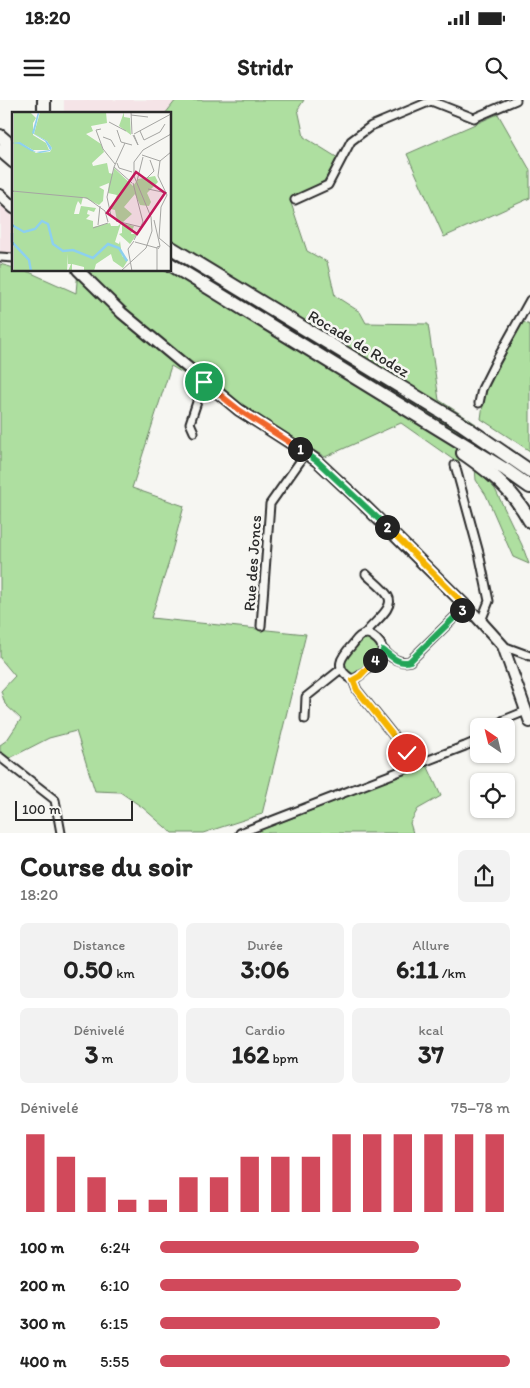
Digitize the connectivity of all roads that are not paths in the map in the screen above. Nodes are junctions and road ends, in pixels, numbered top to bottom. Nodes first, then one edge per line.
1 (516, 100) edge
2 (0, 136) edge
3 (12, 146) edge
4 (0, 150) edge
5 (12, 160) edge
6 (0, 195) edge
7 (295, 200) dead end
8 (12, 206) edge
9 (171, 248) edge
10 (171, 265) edge
11 (79, 271) edge
12 (530, 300) edge
13 (204, 382) junction
14 (380, 393) junction
15 (479, 403) dead end
16 (460, 423) junction
17 (194, 432) dead end
18 (306, 453) junction
19 (455, 465) dead end
20 (530, 465) edge
21 (530, 471) edge
22 (530, 487) edge
23 (530, 522) edge
24 (366, 574) dead end
25 (466, 606) junction
26 (481, 621) junction
27 (261, 626) dead end
28 (366, 634) junction
29 (503, 646) junction
30 (383, 650) junction
31 (530, 656) edge
32 (341, 669) junction
33 (353, 680) junction
34 (526, 711) junction
35 (305, 718) dead end
36 (509, 718) edge
37 (530, 722) edge
38 (470, 744) edge
39 (0, 757) edge
40 (416, 764) junction
41 (61, 833) edge
42 (240, 833) edge

1 - 7 street
2 - 3 highway
4 - 5 highway
6 - 8 street
9 - 16 highway, Rocade de Rodez
10 - 14 highway, Rocade de Rodez
11 - 13 street
12 - 15 street
13 - 17 street
13 - 18 street
14 - 22 highway, Rocade de Rodez
14 - 23 highway
16 - 20 highway
16 - 21 highway, Rocade de Rodez
18 - 25 street
18 - 27 street, Rue des Joncs
19 - 26 street
24 - 28 street
25 - 26 street
25 - 30 street
26 - 29 street
28 - 30 street
28 - 32 street
29 - 31 street
29 - 34 street
30 - 33 street
32 - 33 street
32 - 35 street
33 - 40 street
34 - 36 street
34 - 37 street
38 - 40 street
39 - 41 street
40 - 42 street

